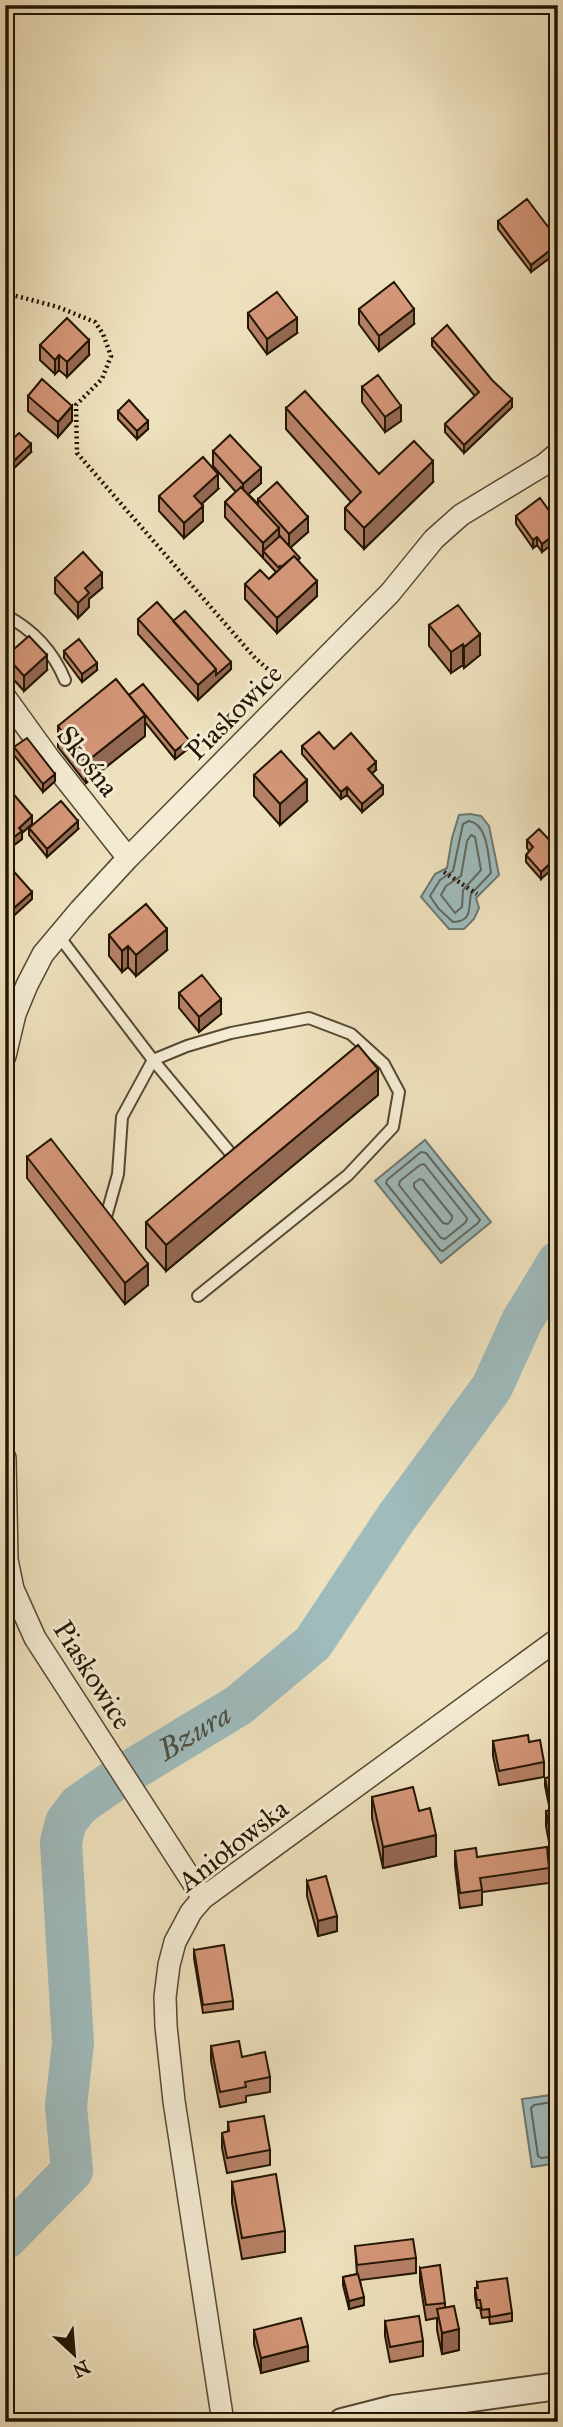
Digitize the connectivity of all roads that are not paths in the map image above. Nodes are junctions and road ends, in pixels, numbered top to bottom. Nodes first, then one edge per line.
1 (558, 453) edge
2 (5, 615) edge
3 (65, 680) dead end
4 (5, 697) edge
5 (128, 858) junction
6 (58, 935) junction
7 (5, 1056) edge
8 (153, 1060) junction
9 (243, 1167) edge
10 (103, 1227) edge
11 (198, 1296) dead end
12 (5, 1458) edge
13 (558, 1639) edge
14 (203, 1898) junction
15 (558, 2386) edge
16 (223, 2422) edge
17 (342, 2422) edge

1 - 5 street, Piaskowice
2 - 3 lane
4 - 5 street, Skośna
5 - 6 street, Piaskowice
6 - 7 street, Piaskowice
6 - 8 lane
8 - 9 lane
8 - 10 lane
8 - 11 lane
12 - 14 street, Piaskowice
13 - 14 street, Aniołowska
14 - 16 street, Aniołowska
15 - 17 street

